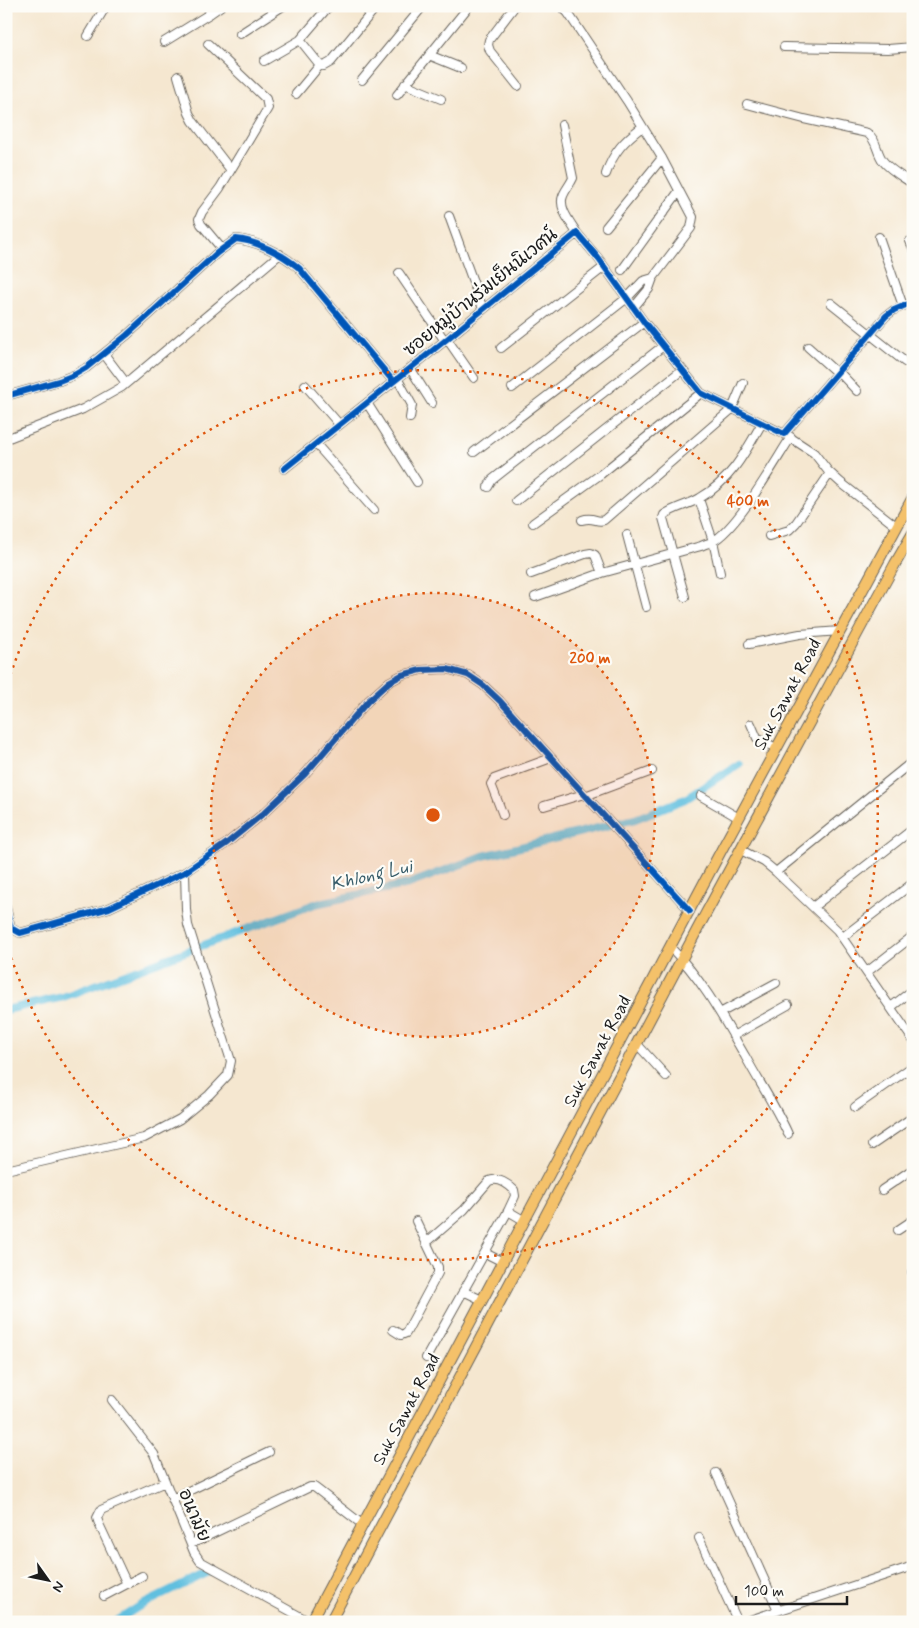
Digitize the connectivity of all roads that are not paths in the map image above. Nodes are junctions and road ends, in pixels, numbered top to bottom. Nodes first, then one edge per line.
1 (106, 6) edge
2 (220, 6) edge
3 (283, 6) edge
4 (329, 6) edge
5 (377, 6) edge
6 (422, 6) edge
7 (469, 6) edge
8 (515, 6) edge
9 (562, 6) edge
10 (209, 10) edge
11 (240, 34) dead end
12 (88, 36) dead end
13 (300, 40) junction
14 (164, 42) dead end
15 (208, 44) dead end
16 (784, 47) dead end
17 (913, 47) edge
18 (429, 55) junction
19 (264, 61) dead end
20 (320, 66) junction
21 (461, 68) dead end
22 (178, 76) dead end
23 (362, 80) dead end
24 (406, 84) junction
25 (518, 86) dead end
26 (296, 94) dead end
27 (397, 95) dead end
28 (441, 99) dead end
29 (747, 104) dead end
30 (562, 125) dead end
31 (642, 127) junction
32 (662, 158) junction
33 (230, 169) junction
34 (606, 174) dead end
35 (913, 184) edge
36 (680, 191) junction
37 (448, 216) dead end
38 (606, 227) dead end
39 (576, 233) junction
40 (879, 237) dead end
41 (222, 249) junction
42 (280, 254) junction
43 (604, 267) junction
44 (622, 270) dead end
45 (399, 273) dead end
46 (653, 278) junction
47 (628, 298) junction
48 (913, 302) edge
49 (831, 303) dead end
50 (903, 306) junction
51 (634, 307) junction
52 (483, 309) junction
53 (644, 322) junction
54 (871, 334) junction
55 (446, 340) junction
56 (663, 346) junction
57 (808, 346) dead end
58 (500, 348) dead end
59 (104, 354) junction
60 (905, 362) dead end
61 (410, 368) junction
62 (682, 370) junction
63 (838, 372) junction
64 (474, 378) dead end
65 (395, 379) junction
66 (126, 383) junction
67 (744, 383) dead end
68 (305, 384) dead end
69 (512, 388) dead end
70 (857, 391) dead end
71 (701, 393) junction
72 (6, 396) edge
73 (367, 403) junction
74 (432, 403) dead end
75 (732, 409) junction
76 (410, 418) dead end
77 (762, 423) junction
78 (339, 424) junction
79 (787, 436) junction
80 (6, 439) edge
81 (316, 444) junction
82 (474, 452) dead end
83 (284, 469) dead end
84 (830, 473) junction
85 (417, 482) dead end
86 (488, 487) dead end
87 (913, 497) edge
88 (699, 499) junction
89 (516, 501) dead end
90 (374, 510) dead end
91 (582, 520) dead end
92 (533, 523) dead end
93 (896, 526) junction
94 (913, 534) edge
95 (627, 535) dead end
96 (769, 536) dead end
97 (713, 541) junction
98 (673, 553) junction
99 (634, 564) junction
100 (602, 572) junction
101 (720, 573) dead end
102 (531, 574) dead end
103 (535, 597) dead end
104 (685, 597) dead end
105 (646, 607) dead end
106 (840, 631) junction
107 (749, 644) dead end
108 (751, 724) dead end
109 (776, 748) junction
110 (552, 758) junction
111 (913, 761) edge
112 (652, 771) dead end
113 (584, 795) junction
114 (701, 796) dead end
115 (544, 806) dead end
116 (503, 816) dead end
117 (739, 818) junction
118 (913, 829) edge
119 (741, 850) junction
120 (185, 872) junction
121 (776, 872) junction
122 (913, 883) edge
123 (814, 907) junction
124 (6, 908) edge
125 (690, 910) junction
126 (913, 936) edge
127 (843, 937) junction
128 (671, 948) junction
129 (682, 959) junction
130 (867, 972) junction
131 (776, 983) dead end
132 (913, 990) edge
133 (788, 1005) dead end
134 (890, 1007) junction
135 (720, 1013) junction
136 (733, 1036) junction
137 (913, 1039) edge
138 (637, 1044) junction
139 (913, 1066) edge
140 (666, 1076) dead end
141 (855, 1107) dead end
142 (913, 1117) edge
143 (788, 1134) dead end
144 (872, 1146) dead end
145 (913, 1169) edge
146 (6, 1170) edge
147 (882, 1190) dead end
148 (508, 1211) junction
149 (913, 1220) edge
150 (416, 1221) dead end
151 (525, 1221) junction
152 (898, 1230) dead end
153 (426, 1243) junction
154 (485, 1253) junction
155 (503, 1262) junction
156 (463, 1291) junction
157 (482, 1300) junction
158 (393, 1330) dead end
159 (426, 1358) dead end
160 (112, 1400) dead end
161 (269, 1452) dead end
162 (716, 1474) dead end
163 (165, 1482) junction
164 (172, 1499) junction
165 (363, 1525) junction
166 (699, 1538) dead end
167 (190, 1544) junction
168 (913, 1566) edge
169 (142, 1576) dead end
170 (127, 1584) junction
171 (104, 1596) dead end
172 (778, 1610) junction
173 (311, 1622) edge
174 (330, 1622) edge
175 (738, 1622) edge
176 (744, 1622) edge

1 - 12 street
2 - 10 street
3 - 11 street
4 - 13 street
5 - 20 street
6 - 23 street
7 - 18 street
8 - 25 street
9 - 31 street
10 - 14 street
13 - 19 street
13 - 20 street
15 - 33 street
16 - 17 street
18 - 21 street
18 - 24 street
20 - 26 street
22 - 33 street
24 - 27 street
24 - 28 street
29 - 35 street
30 - 39 street
31 - 32 street
31 - 34 street
32 - 36 street
32 - 38 street
33 - 41 street
36 - 44 street
36 - 46 street
37 - 52 street
39 - 43 street, ซอยหมู่บ้านร่มเย็นนิเวศน์
39 - 52 street, ซอยหมู่บ้านร่มเย็นนิเวศน์
40 - 50 street
41 - 42 street
41 - 59 street
42 - 65 street
42 - 66 street
43 - 47 street, ซอยหมู่บ้านร่มเย็นนิเวศน์
43 - 58 street
45 - 55 street
46 - 47 street
46 - 51 street
47 - 51 street, ซอยหมู่บ้านร่มเย็นนิเวศน์
47 - 69 street
48 - 50 street
49 - 54 street
50 - 54 street
51 - 53 street, ซอยหมู่บ้านร่มเย็นนิเวศน์
52 - 55 street, ซอยหมู่บ้านร่มเย็นนิเวศน์
53 - 56 street, ซอยหมู่บ้านร่มเย็นนิเวศน์
53 - 82 street
54 - 60 street
54 - 63 street
55 - 61 street, ซอยหมู่บ้านร่มเย็นนิเวศน์
55 - 64 street
56 - 62 street, ซอยหมู่บ้านร่มเย็นนิเวศน์
56 - 86 street
57 - 63 street
59 - 66 street
59 - 72 street
61 - 65 street, ซอยหมู่บ้านร่มเย็นนิเวศน์
61 - 74 street
62 - 71 street, ซอยหมู่บ้านร่มเย็นนิเวศน์
62 - 89 street
63 - 70 street
63 - 79 street
65 - 73 street, ซอยหมู่บ้านร่มเย็นนิเวศน์
65 - 76 street
66 - 80 street
67 - 75 street
68 - 78 street
71 - 75 street, ซอยหมู่บ้านร่มเย็นนิเวศน์
71 - 92 street
73 - 78 street, ซอยหมู่บ้านร่มเย็นนิเวศน์
73 - 85 street
75 - 77 street, ซอยหมู่บ้านร่มเย็นนิเวศน์
75 - 91 street
77 - 79 street, ซอยหมู่บ้านร่มเย็นนิเวศน์
77 - 88 street
78 - 81 street, ซอยหมู่บ้านร่มเย็นนิเวศน์
79 - 84 street, ซอยหมู่บ้านร่มเย็นนิเวศน์
79 - 97 street
81 - 83 street, ซอยหมู่บ้านร่มเย็นนิเวศน์
81 - 90 street
84 - 93 street, ซอยหมู่บ้านร่มเย็นนิเวศน์
84 - 96 street
87 - 93 main road, Suk Sawat Road
88 - 97 street
88 - 98 street
93 - 106 main road, Suk Sawat Road
94 - 119 main road, Suk Sawat Road
95 - 99 street
97 - 98 street
97 - 101 street
98 - 99 street
98 - 104 street
99 - 100 street
99 - 105 street
100 - 102 street
100 - 103 street
106 - 107 street
106 - 109 main road, Suk Sawat Road
108 - 109 street
109 - 117 main road, Suk Sawat Road
110 - 113 street
110 - 116 street
110 - 120 street
111 - 121 street
112 - 113 street
113 - 115 street
113 - 125 street
114 - 117 street
117 - 125 main road, Suk Sawat Road
118 - 123 street
119 - 121 street
119 - 129 main road, Suk Sawat Road
120 - 124 street
120 - 146 street
121 - 123 street
122 - 127 street
123 - 127 street
125 - 128 main road, Suk Sawat Road
126 - 130 street
127 - 130 street
128 - 129 street
128 - 151 main road, Suk Sawat Road
129 - 135 street
129 - 138 main road, Suk Sawat Road
130 - 134 street
131 - 135 street
132 - 134 street
133 - 136 street
134 - 137 street
135 - 136 street
136 - 143 street
138 - 140 street
138 - 174 main road, Suk Sawat Road
139 - 141 street
142 - 144 street
145 - 147 street
148 - 151 street
148 - 153 street
148 - 154 street
149 - 152 street
150 - 153 street
151 - 155 main road, Suk Sawat Road
153 - 158 street
154 - 155 street
154 - 156 street
155 - 157 main road, Suk Sawat Road
156 - 157 street
156 - 159 street
157 - 165 main road, Suk Sawat Road
160 - 163 street, อนามัย
161 - 164 street
162 - 172 street
163 - 164 street, อนามัย
163 - 170 street
164 - 167 street, อนามัย
165 - 167 street
165 - 173 main road, Suk Sawat Road
166 - 175 street
167 - 173 street, อนามัย
168 - 172 street
169 - 170 street
170 - 171 street
172 - 176 street

